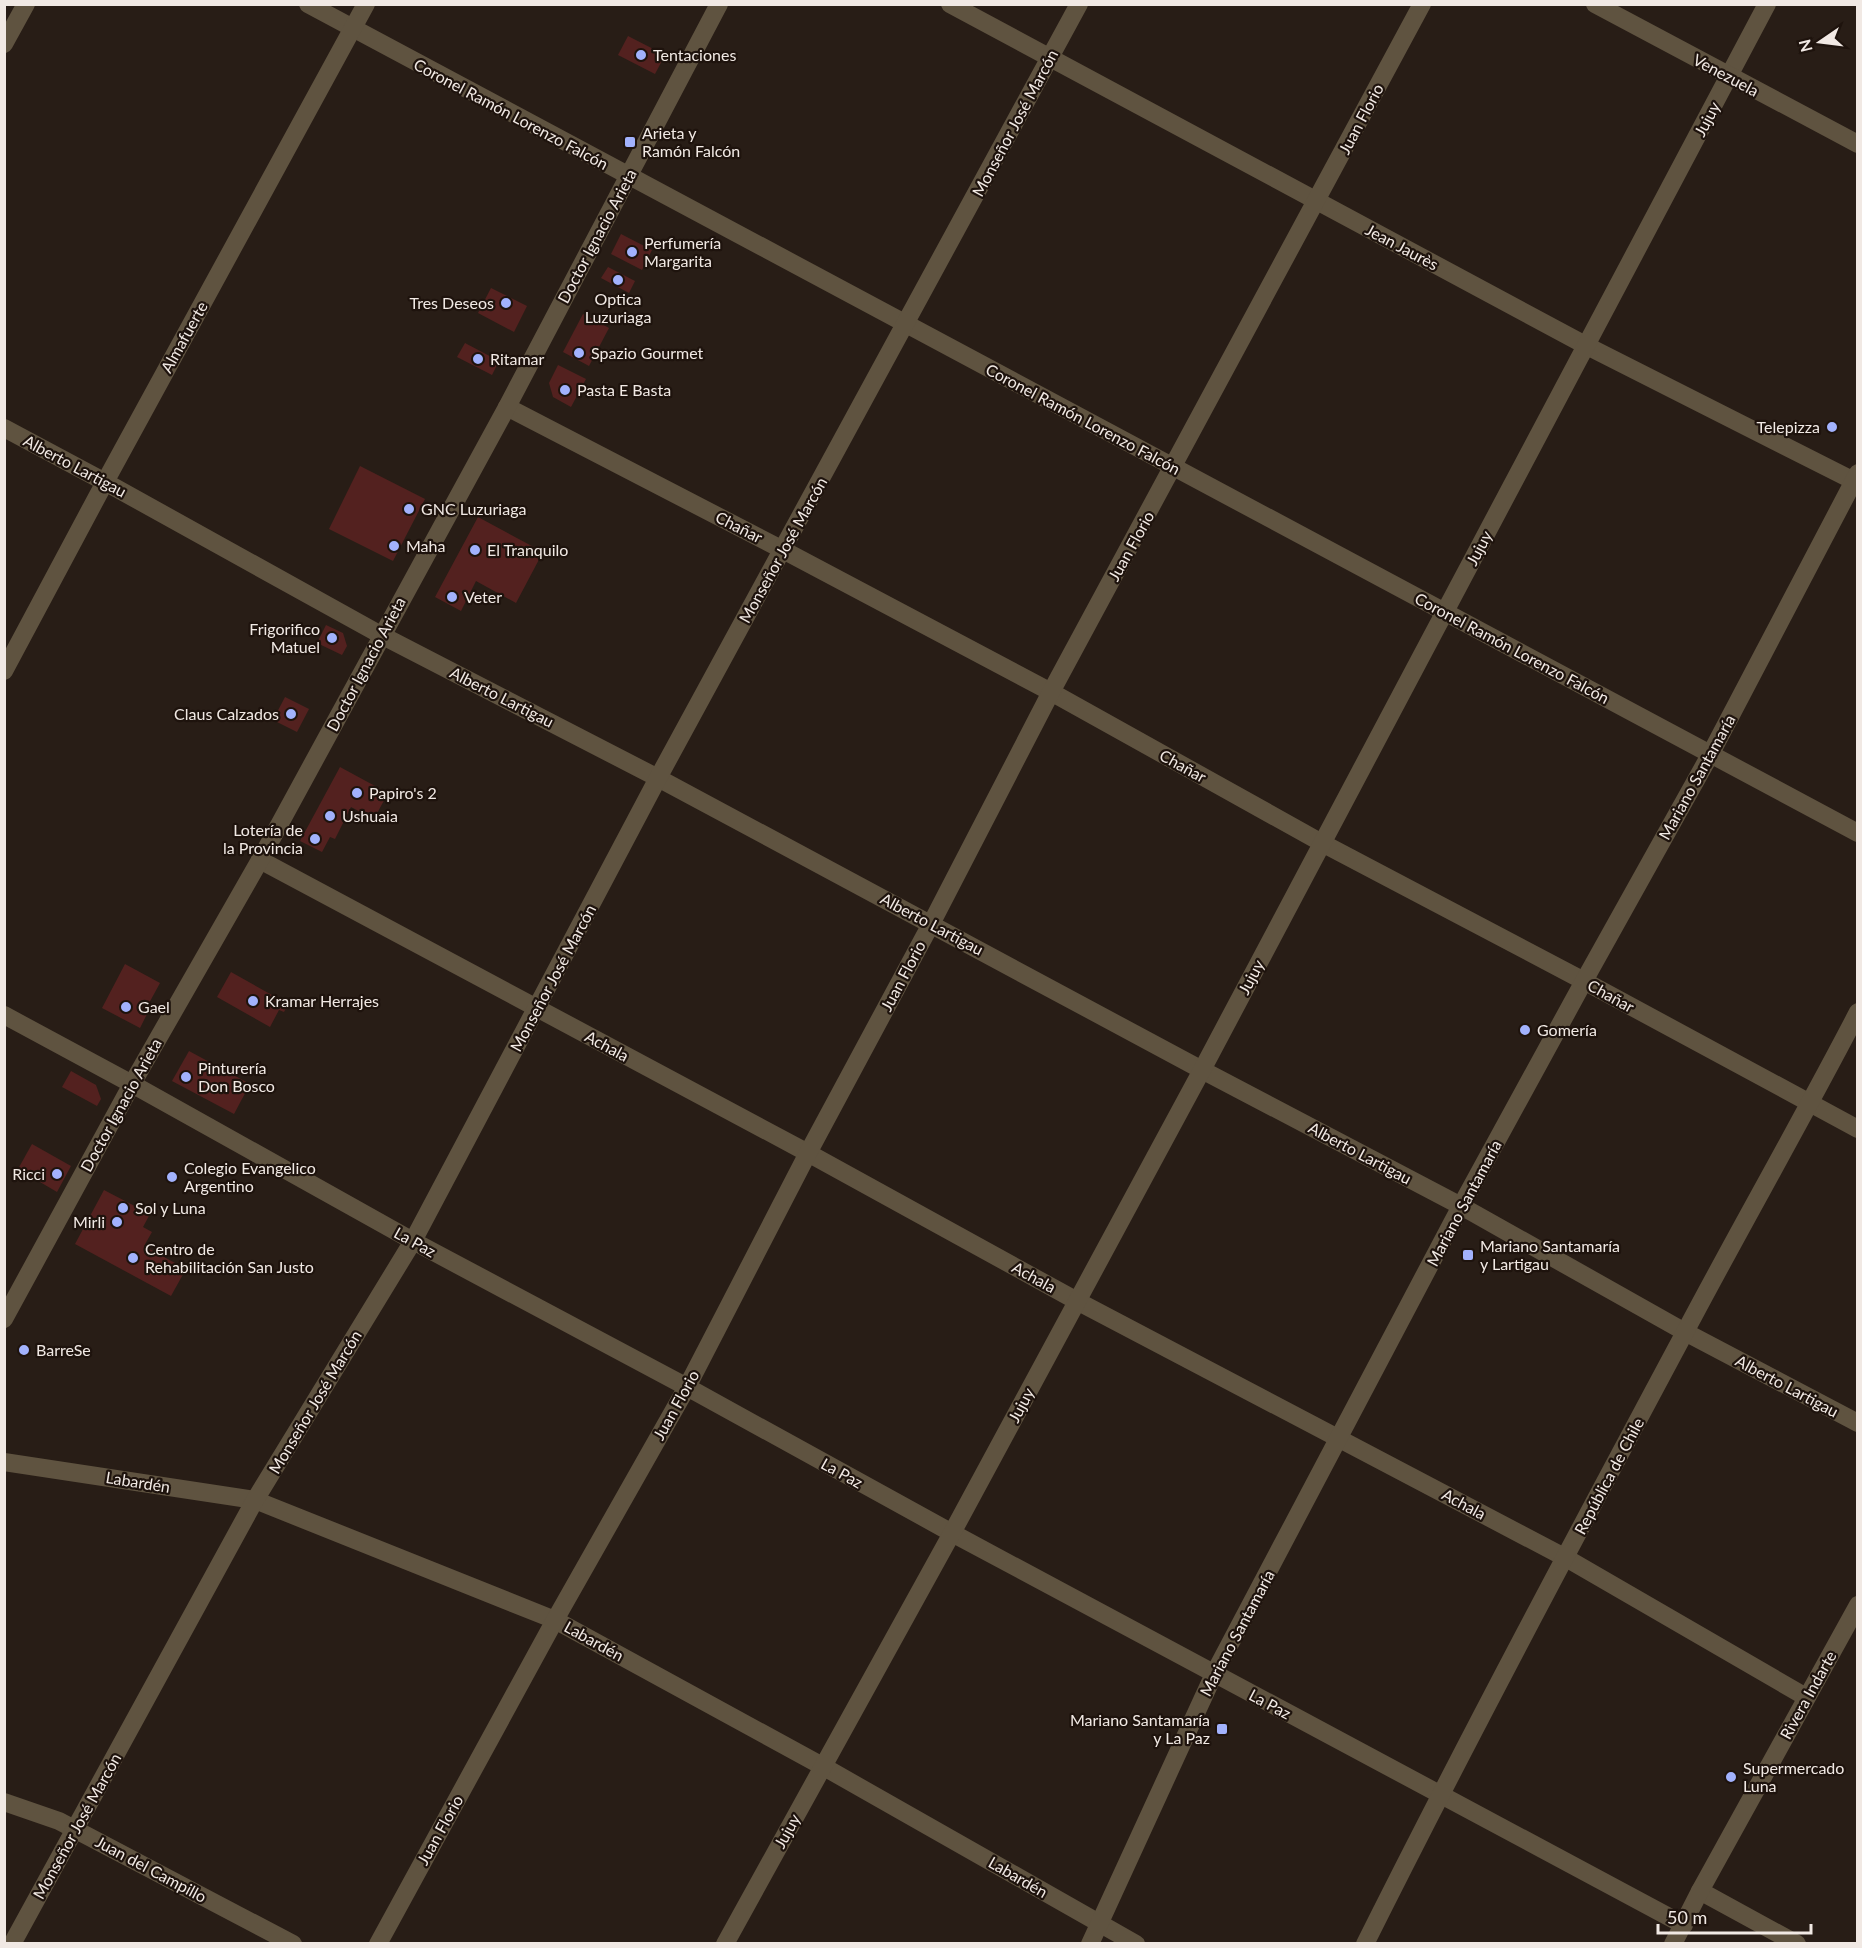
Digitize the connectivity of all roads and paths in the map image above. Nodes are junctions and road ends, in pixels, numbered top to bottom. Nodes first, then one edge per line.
1 (26, 4) edge
2 (308, 4) edge
3 (366, 4) edge
4 (719, 4) edge
5 (950, 4) edge
6 (1079, 4) edge
7 (1422, 4) edge
8 (1595, 4) edge
9 (1767, 4) edge
10 (353, 28) junction
11 (4, 44) edge
12 (1050, 58) junction
13 (1729, 77) junction
14 (1857, 144) edge
15 (628, 176) junction
16 (1317, 202) junction
17 (906, 324) junction
18 (1587, 346) junction
19 (507, 407) junction
20 (4, 428) edge
21 (1173, 468) junction
22 (1856, 479) edge
23 (105, 482) junction
24 (783, 550) junction
25 (1445, 612) junction
26 (381, 635) junction
27 (4, 671) edge
28 (1051, 692) junction
29 (1710, 755) junction
30 (658, 778) junction
31 (1857, 833) edge
32 (1322, 843) junction
33 (260, 860) junction
34 (931, 924) junction
35 (1584, 981) junction
36 (537, 1009) junction
37 (1857, 1012) edge
38 (4, 1015) edge
39 (1202, 1070) junction
40 (132, 1084) junction
41 (1810, 1104) junction
42 (1857, 1129) edge
43 (808, 1153) junction
44 (1461, 1206) junction
45 (412, 1241) junction
46 (1077, 1300) junction
47 (4, 1319) edge
48 (1685, 1332) junction
49 (687, 1387) junction
50 (1857, 1423) edge
51 (1340, 1439) junction
52 (4, 1462) edge
53 (255, 1500) junction
54 (952, 1533) junction
55 (1566, 1558) junction
56 (1857, 1605) edge
57 (555, 1620) junction
58 (1214, 1674) junction
59 (1806, 1697) junction
60 (824, 1767) junction
61 (1439, 1796) junction
62 (4, 1802) edge
63 (75, 1829) junction
64 (1700, 1892) junction
65 (1101, 1924) junction
66 (1684, 1925) junction
67 (12, 1944) edge
68 (293, 1944) edge
69 (378, 1944) edge
70 (724, 1944) edge
71 (1090, 1944) edge
72 (1136, 1944) edge
73 (1365, 1944) edge
74 (1673, 1944) edge
75 (1797, 1944) edge

1 - 11 street
2 - 10 street, Coronel Ramón Lorenzo Falcón
3 - 10 street, Almafuerte
4 - 15 street, Doctor Ignacio Arieta
5 - 12 street, Jean Jaurès
6 - 12 street, Monseñor José Marcón
7 - 16 street, Juan Florio
8 - 13 street, Venezuela
9 - 13 street, Jujuy
10 - 15 street, Coronel Ramón Lorenzo Falcón
10 - 23 street, Almafuerte
12 - 16 street, Jean Jaurès
12 - 17 street, Monseñor José Marcón
13 - 14 street, Venezuela
13 - 18 street, Jujuy
15 - 17 street, Coronel Ramón Lorenzo Falcón
15 - 19 street, Doctor Ignacio Arieta
16 - 18 street, Jean Jaurès
16 - 21 street, Juan Florio
17 - 21 street, Coronel Ramón Lorenzo Falcón
17 - 24 street, Monseñor José Marcón
18 - 22 street, Jean Jaurès
18 - 25 street, Jujuy
19 - 24 street, Chañar
19 - 26 street, Doctor Ignacio Arieta
20 - 23 street, Alberto Lartigau
21 - 25 street, Coronel Ramón Lorenzo Falcón
21 - 28 street, Juan Florio
22 - 29 street, Mariano Santamaría
23 - 26 street, Alberto Lartigau
23 - 27 street, Almafuerte
24 - 28 street, Chañar
24 - 30 street, Monseñor José Marcón
25 - 29 street, Coronel Ramón Lorenzo Falcón
25 - 32 street, Jujuy
26 - 30 street, Alberto Lartigau
26 - 33 street, Doctor Ignacio Arieta
28 - 32 street, Chañar
28 - 34 street, Juan Florio
29 - 31 street, Coronel Ramón Lorenzo Falcón
29 - 35 street, Mariano Santamaría
30 - 34 street, Alberto Lartigau
30 - 36 street, Monseñor José Marcón
32 - 35 street, Chañar
32 - 39 street, Jujuy
33 - 36 street, Achala
33 - 40 street, Doctor Ignacio Arieta
34 - 39 street, Alberto Lartigau
34 - 43 street, Juan Florio
35 - 41 street, Chañar
35 - 44 street, Mariano Santamaría
36 - 43 street, Achala
36 - 45 street, Monseñor José Marcón
37 - 41 street, República de Chile
38 - 40 street, La Paz
39 - 44 street, Alberto Lartigau
39 - 46 street, Jujuy
40 - 45 street, La Paz
40 - 47 street, Doctor Ignacio Arieta
41 - 42 street, Chañar
41 - 48 street, República de Chile
43 - 46 street, Achala
43 - 49 street, Juan Florio
44 - 48 street, Alberto Lartigau
44 - 51 street, Mariano Santamaría
45 - 49 street, La Paz
45 - 53 street, Monseñor José Marcón
46 - 51 street, Achala
46 - 54 street, Jujuy
48 - 50 street, Alberto Lartigau
48 - 55 street, República de Chile
49 - 54 street, La Paz
49 - 57 street, Juan Florio
51 - 55 street, Achala
51 - 58 street, Mariano Santamaría
52 - 53 street, Labardén
53 - 57 street, Labardén
53 - 63 street, Monseñor José Marcón
54 - 58 street, La Paz
54 - 60 street, Jujuy
55 - 59 street, Achala
55 - 61 street, República de Chile
56 - 59 street, Rivera Indarte
57 - 60 street, Labardén
57 - 69 street, Juan Florio
58 - 61 street, La Paz
58 - 65 street, Mariano Santamaría
59 - 64 street, Rivera Indarte
60 - 65 street, Labardén
60 - 70 street, Jujuy
61 - 66 street, La Paz
61 - 73 street, República de Chile
62 - 63 street, Juan del Campillo
63 - 67 street, Monseñor José Marcón
63 - 68 street, Juan del Campillo
64 - 66 street, Rivera Indarte
64 - 75 street
65 - 71 street, Mariano Santamaría
65 - 72 street, Labardén
66 - 74 street, Rivera Indarte

